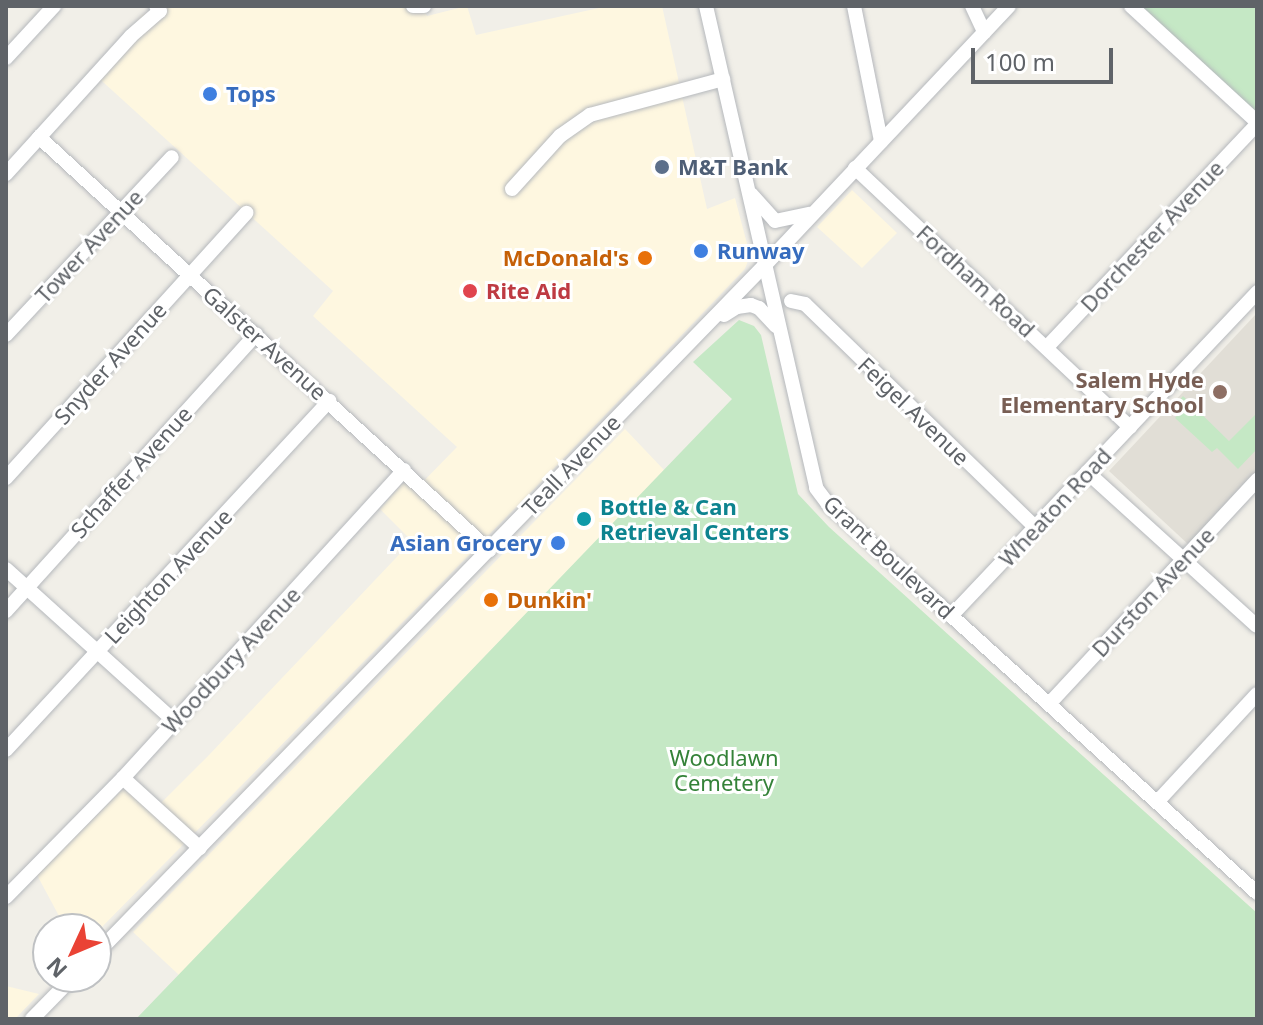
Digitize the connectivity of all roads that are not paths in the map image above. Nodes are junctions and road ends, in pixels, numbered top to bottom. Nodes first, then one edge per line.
1 (54, 6) edge
2 (706, 6) edge
3 (854, 6) edge
4 (972, 6) edge
5 (1009, 6) edge
6 (1131, 6) edge
7 (158, 8) edge
8 (984, 32) junction
9 (6, 58) edge
10 (723, 79) junction
11 (1257, 123) edge
12 (39, 137) junction
13 (881, 141) junction
14 (172, 157) dead end
15 (855, 168) junction
16 (6, 174) edge
17 (512, 189) dead end
18 (747, 189) junction
19 (119, 212) junction
20 (813, 212) junction
21 (246, 213) dead end
22 (764, 266) junction
23 (189, 274) junction
24 (1257, 292) edge
25 (791, 301) dead end
26 (706, 325) junction
27 (777, 327) junction
28 (256, 334) junction
29 (6, 335) edge
30 (1047, 347) junction
31 (329, 401) junction
32 (1130, 427) junction
33 (404, 470) junction
34 (1087, 472) junction
35 (6, 478) edge
36 (1257, 480) edge
37 (1035, 527) junction
38 (489, 550) junction
39 (1183, 559) junction
40 (6, 569) edge
41 (27, 587) junction
42 (6, 611) edge
43 (951, 616) junction
44 (1257, 626) edge
45 (99, 651) junction
46 (1257, 694) edge
47 (1049, 704) junction
48 (173, 720) junction
49 (6, 750) edge
50 (123, 778) junction
51 (1157, 802) junction
52 (200, 848) junction
53 (1257, 893) edge
54 (7, 894) edge
55 (112, 938) edge
56 (57, 993) edge
57 (32, 1019) edge

1 - 9 street
2 - 10 street, Grant Boulevard
3 - 13 street
4 - 8 street
5 - 8 street, Teall Avenue
6 - 11 street
7 - 12 street
8 - 13 street, Teall Avenue
10 - 17 street
10 - 18 street, Grant Boulevard
11 - 30 street, Dorchester Avenue
12 - 16 street
12 - 19 street, Galster Avenue
13 - 15 street, Teall Avenue
14 - 19 street, Tower Avenue
15 - 20 street, Teall Avenue
15 - 30 street, Fordham Road
18 - 20 street
18 - 22 street, Grant Boulevard
19 - 23 street, Galster Avenue
19 - 29 street, Tower Avenue
20 - 22 street, Teall Avenue
21 - 23 street, Snyder Avenue
22 - 26 street, Teall Avenue
22 - 27 street, Grant Boulevard
23 - 28 street, Galster Avenue
23 - 35 street, Snyder Avenue
24 - 32 street, Wheaton Road
25 - 37 street, Feigel Avenue
26 - 27 street
26 - 38 street, Teall Avenue
27 - 43 street, Grant Boulevard
28 - 31 street, Galster Avenue
28 - 41 street, Schaffer Avenue
30 - 32 street, Fordham Road
31 - 33 street, Galster Avenue
31 - 45 street, Leighton Avenue
32 - 34 street, Wheaton Road
33 - 38 street, Galster Avenue
33 - 48 street, Woodbury Avenue
34 - 37 street, Wheaton Road
34 - 39 street
36 - 39 street, Durston Avenue
37 - 43 street, Wheaton Road
38 - 52 street, Teall Avenue
39 - 44 street
39 - 47 street, Durston Avenue
40 - 41 street
41 - 42 street, Schaffer Avenue
41 - 45 street
43 - 47 street, Grant Boulevard
45 - 48 street
45 - 49 street, Leighton Avenue
46 - 51 street
47 - 51 street, Grant Boulevard
48 - 50 street, Woodbury Avenue
50 - 52 street
50 - 54 street, Woodbury Avenue
51 - 53 street, Grant Boulevard
52 - 55 street, Teall Avenue
56 - 57 street

